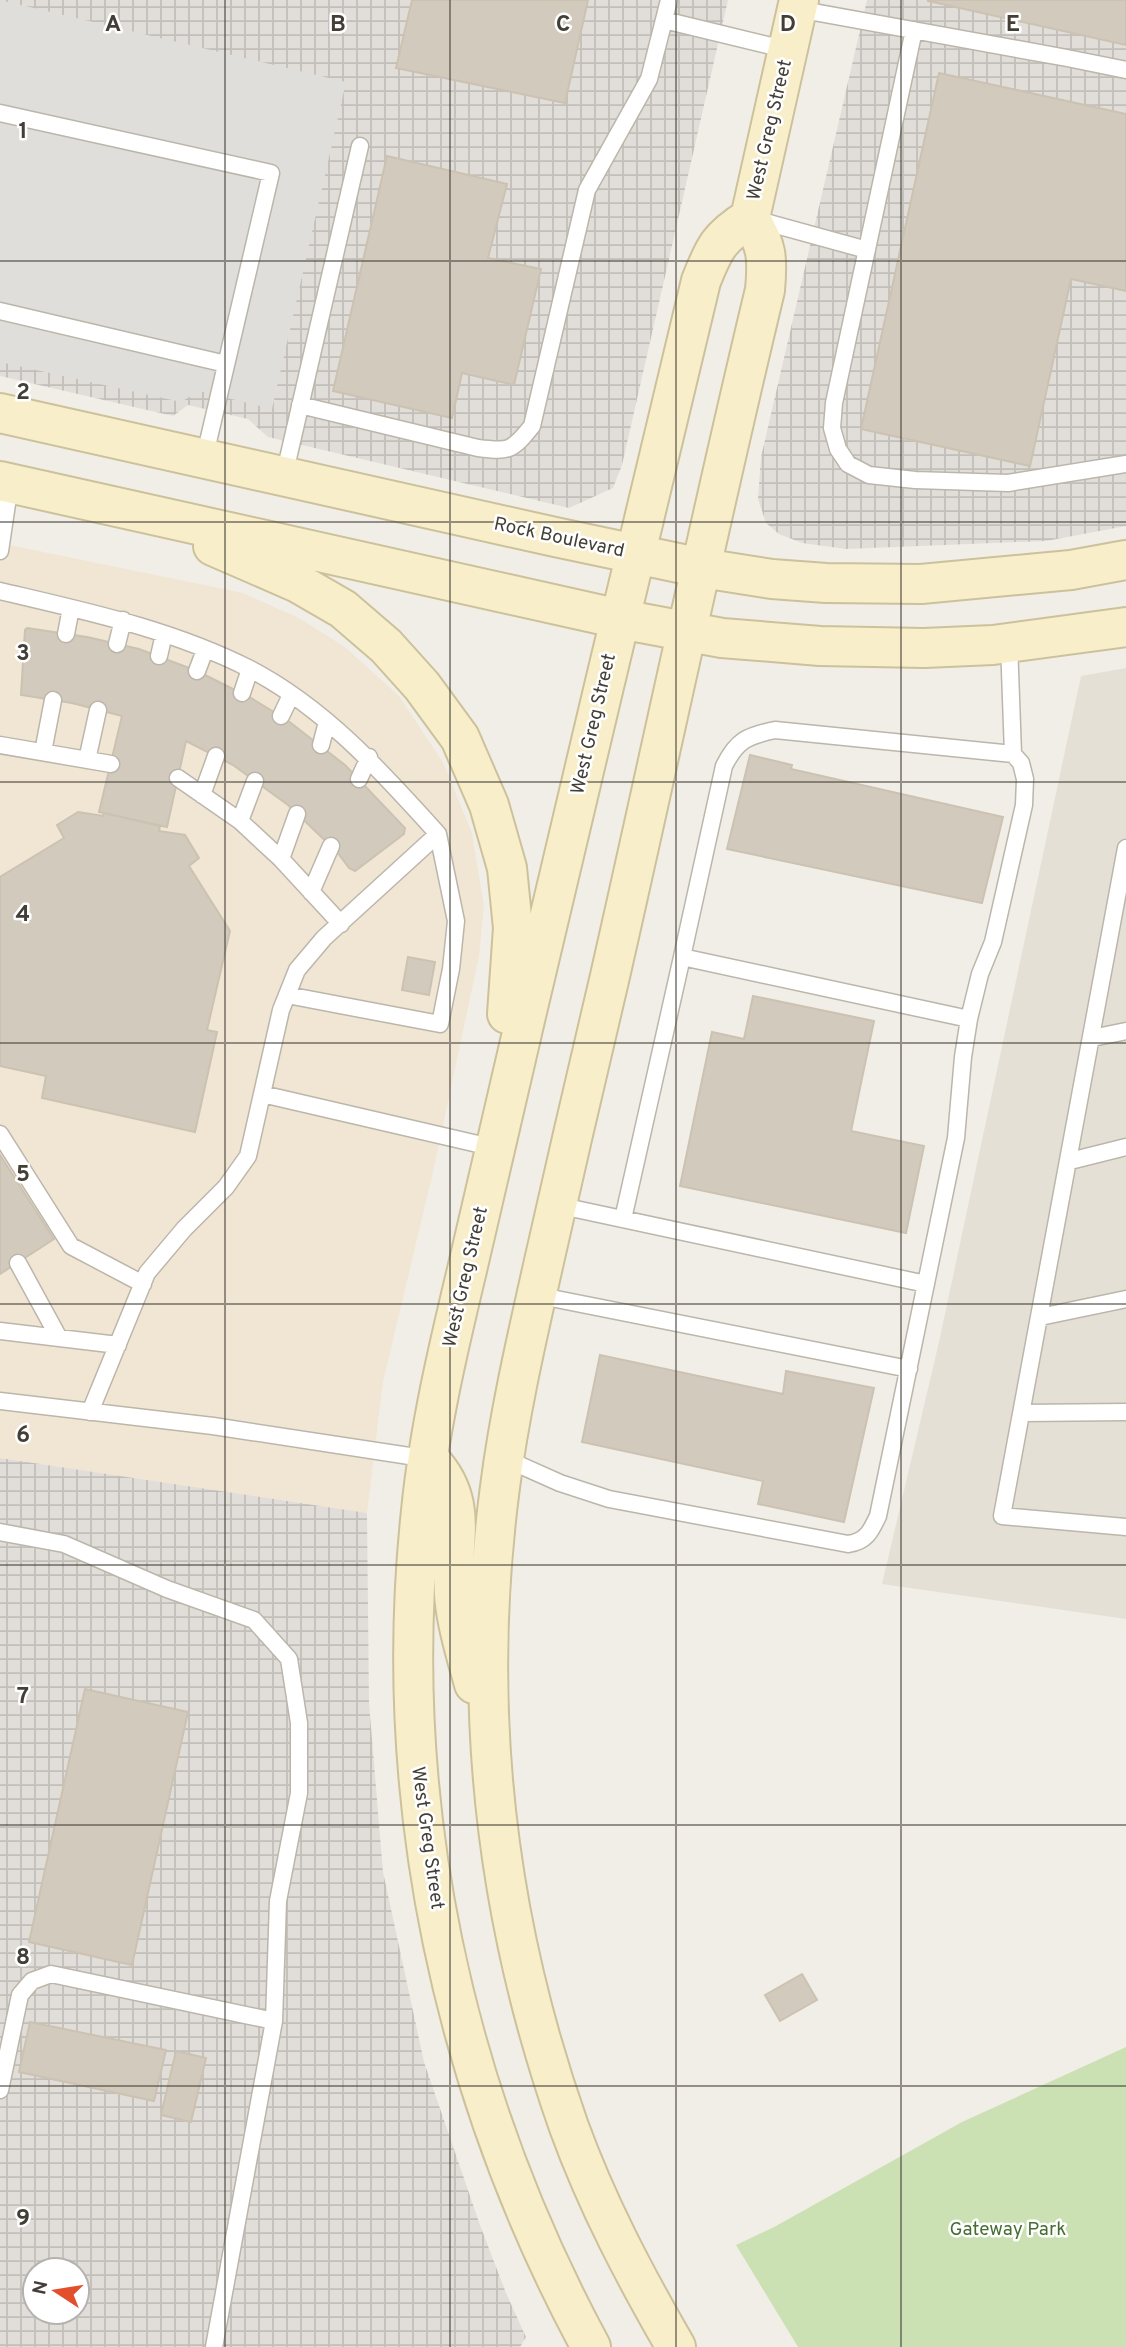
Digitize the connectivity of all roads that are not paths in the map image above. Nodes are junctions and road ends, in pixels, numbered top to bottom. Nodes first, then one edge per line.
1 (669, 0) edge
2 (798, 4) edge
3 (664, 20) junction
4 (914, 30) junction
5 (788, 50) junction
6 (1126, 70) edge
7 (0, 113) edge
8 (360, 146) dead end
9 (750, 218) junction
10 (867, 250) junction
11 (0, 311) edge
12 (226, 364) junction
13 (300, 405) junction
14 (0, 413) edge
15 (204, 459) junction
16 (1126, 464) edge
17 (284, 476) junction
18 (5, 482) edge
19 (134, 511) junction
20 (0, 551) edge
21 (636, 554) junction
22 (1126, 561) edge
23 (702, 568) junction
24 (0, 591) edge
25 (71, 608) junction
26 (123, 620) junction
27 (620, 620) junction
28 (1126, 627) edge
29 (688, 633) junction
30 (66, 634) dead end
31 (164, 634) junction
32 (1009, 643) junction
33 (117, 644) dead end
34 (205, 650) junction
35 (159, 656) dead end
36 (250, 669) junction
37 (197, 671) dead end
38 (242, 693) dead end
39 (291, 695) junction
40 (53, 701) dead end
41 (99, 710) dead end
42 (281, 716) dead end
43 (327, 722) junction
44 (0, 745) edge
45 (321, 745) dead end
46 (43, 752) junction
47 (1013, 754) junction
48 (216, 756) dead end
49 (369, 757) junction
50 (87, 760) junction
51 (111, 764) dead end
52 (178, 778) dead end
53 (359, 779) dead end
54 (255, 781) dead end
55 (202, 795) junction
56 (297, 814) dead end
57 (240, 821) junction
58 (438, 834) junction
59 (331, 846) dead end
60 (1126, 848) edge
61 (281, 859) junction
62 (312, 892) junction
63 (1121, 900) edge
64 (341, 923) junction
65 (682, 957) junction
66 (287, 995) junction
67 (969, 1019) junction
68 (1126, 1031) edge
69 (1092, 1038) junction
70 (262, 1094) junction
71 (0, 1134) edge
72 (1126, 1147) edge
73 (495, 1148) junction
74 (1070, 1161) junction
75 (557, 1205) junction
76 (623, 1219) junction
77 (18, 1263) dead end
78 (143, 1284) junction
79 (926, 1284) junction
80 (536, 1296) junction
81 (1126, 1299) edge
82 (1040, 1317) junction
83 (0, 1331) edge
84 (59, 1338) junction
85 (118, 1345) junction
86 (909, 1369) junction
87 (0, 1401) edge
88 (90, 1412) junction
89 (1126, 1412) edge
90 (1022, 1413) junction
91 (503, 1458) junction
92 (429, 1459) junction
93 (1126, 1527) edge
94 (0, 1532) edge
95 (490, 1755) junction
96 (274, 2021) junction
97 (0, 2090) edge
98 (214, 2347) edge
99 (591, 2347) edge
100 (676, 2347) edge

1 - 3 lane
2 - 4 lane
2 - 5 main road, West Greg Street
3 - 5 lane
3 - 13 lane
4 - 6 lane
4 - 10 lane
5 - 9 main road, West Greg Street
7 - 12 lane
8 - 13 lane
9 - 10 lane
9 - 21 main road, West Greg Street
9 - 23 main road, West Greg Street
10 - 16 lane
11 - 12 lane
12 - 15 lane
13 - 17 lane
14 - 15 main road, Rock Boulevard
15 - 17 main road, Rock Boulevard
17 - 21 main road, Rock Boulevard
18 - 19 main road
18 - 20 lane
19 - 27 main road
19 - 73 main road
21 - 23 main road, Rock Boulevard
21 - 27 main road, West Greg Street
22 - 23 main road, Rock Boulevard
23 - 29 main road, West Greg Street
24 - 25 lane
25 - 26 lane
25 - 30 lane
26 - 31 lane
26 - 33 lane
27 - 29 main road
27 - 73 main road, West Greg Street
28 - 32 main road
29 - 32 main road
29 - 75 main road, West Greg Street
31 - 34 lane
31 - 35 lane
32 - 47 lane
34 - 36 lane
34 - 37 lane
36 - 38 lane
36 - 39 lane
39 - 42 lane
39 - 43 lane
40 - 46 lane
41 - 50 lane
43 - 45 lane
43 - 49 lane
44 - 46 lane
46 - 50 lane
47 - 65 lane
47 - 67 lane
48 - 55 lane
49 - 53 lane
49 - 58 lane
50 - 51 lane
52 - 55 lane
54 - 57 lane
55 - 57 lane
56 - 61 lane
57 - 61 lane
58 - 64 lane
58 - 66 lane
59 - 62 lane
60 - 63 lane
61 - 62 lane
62 - 64 lane
63 - 69 lane
64 - 66 lane
65 - 67 lane
65 - 76 lane
66 - 70 lane
67 - 79 lane
68 - 69 lane
69 - 74 lane
70 - 73 lane
70 - 78 lane
71 - 78 lane
72 - 74 lane
73 - 92 main road, West Greg Street
74 - 82 lane
75 - 76 lane
75 - 80 main road, West Greg Street
76 - 79 lane
77 - 84 lane
78 - 85 lane
79 - 86 lane
80 - 86 lane
80 - 91 main road, West Greg Street
81 - 82 lane
82 - 90 lane
83 - 84 lane
84 - 85 lane
85 - 88 lane
86 - 91 lane
87 - 88 lane
88 - 92 lane
89 - 90 lane
90 - 93 lane
91 - 95 main road, West Greg Street
92 - 95 main road
92 - 99 main road, West Greg Street
94 - 96 lane
95 - 100 main road, West Greg Street
96 - 97 lane
96 - 98 lane

